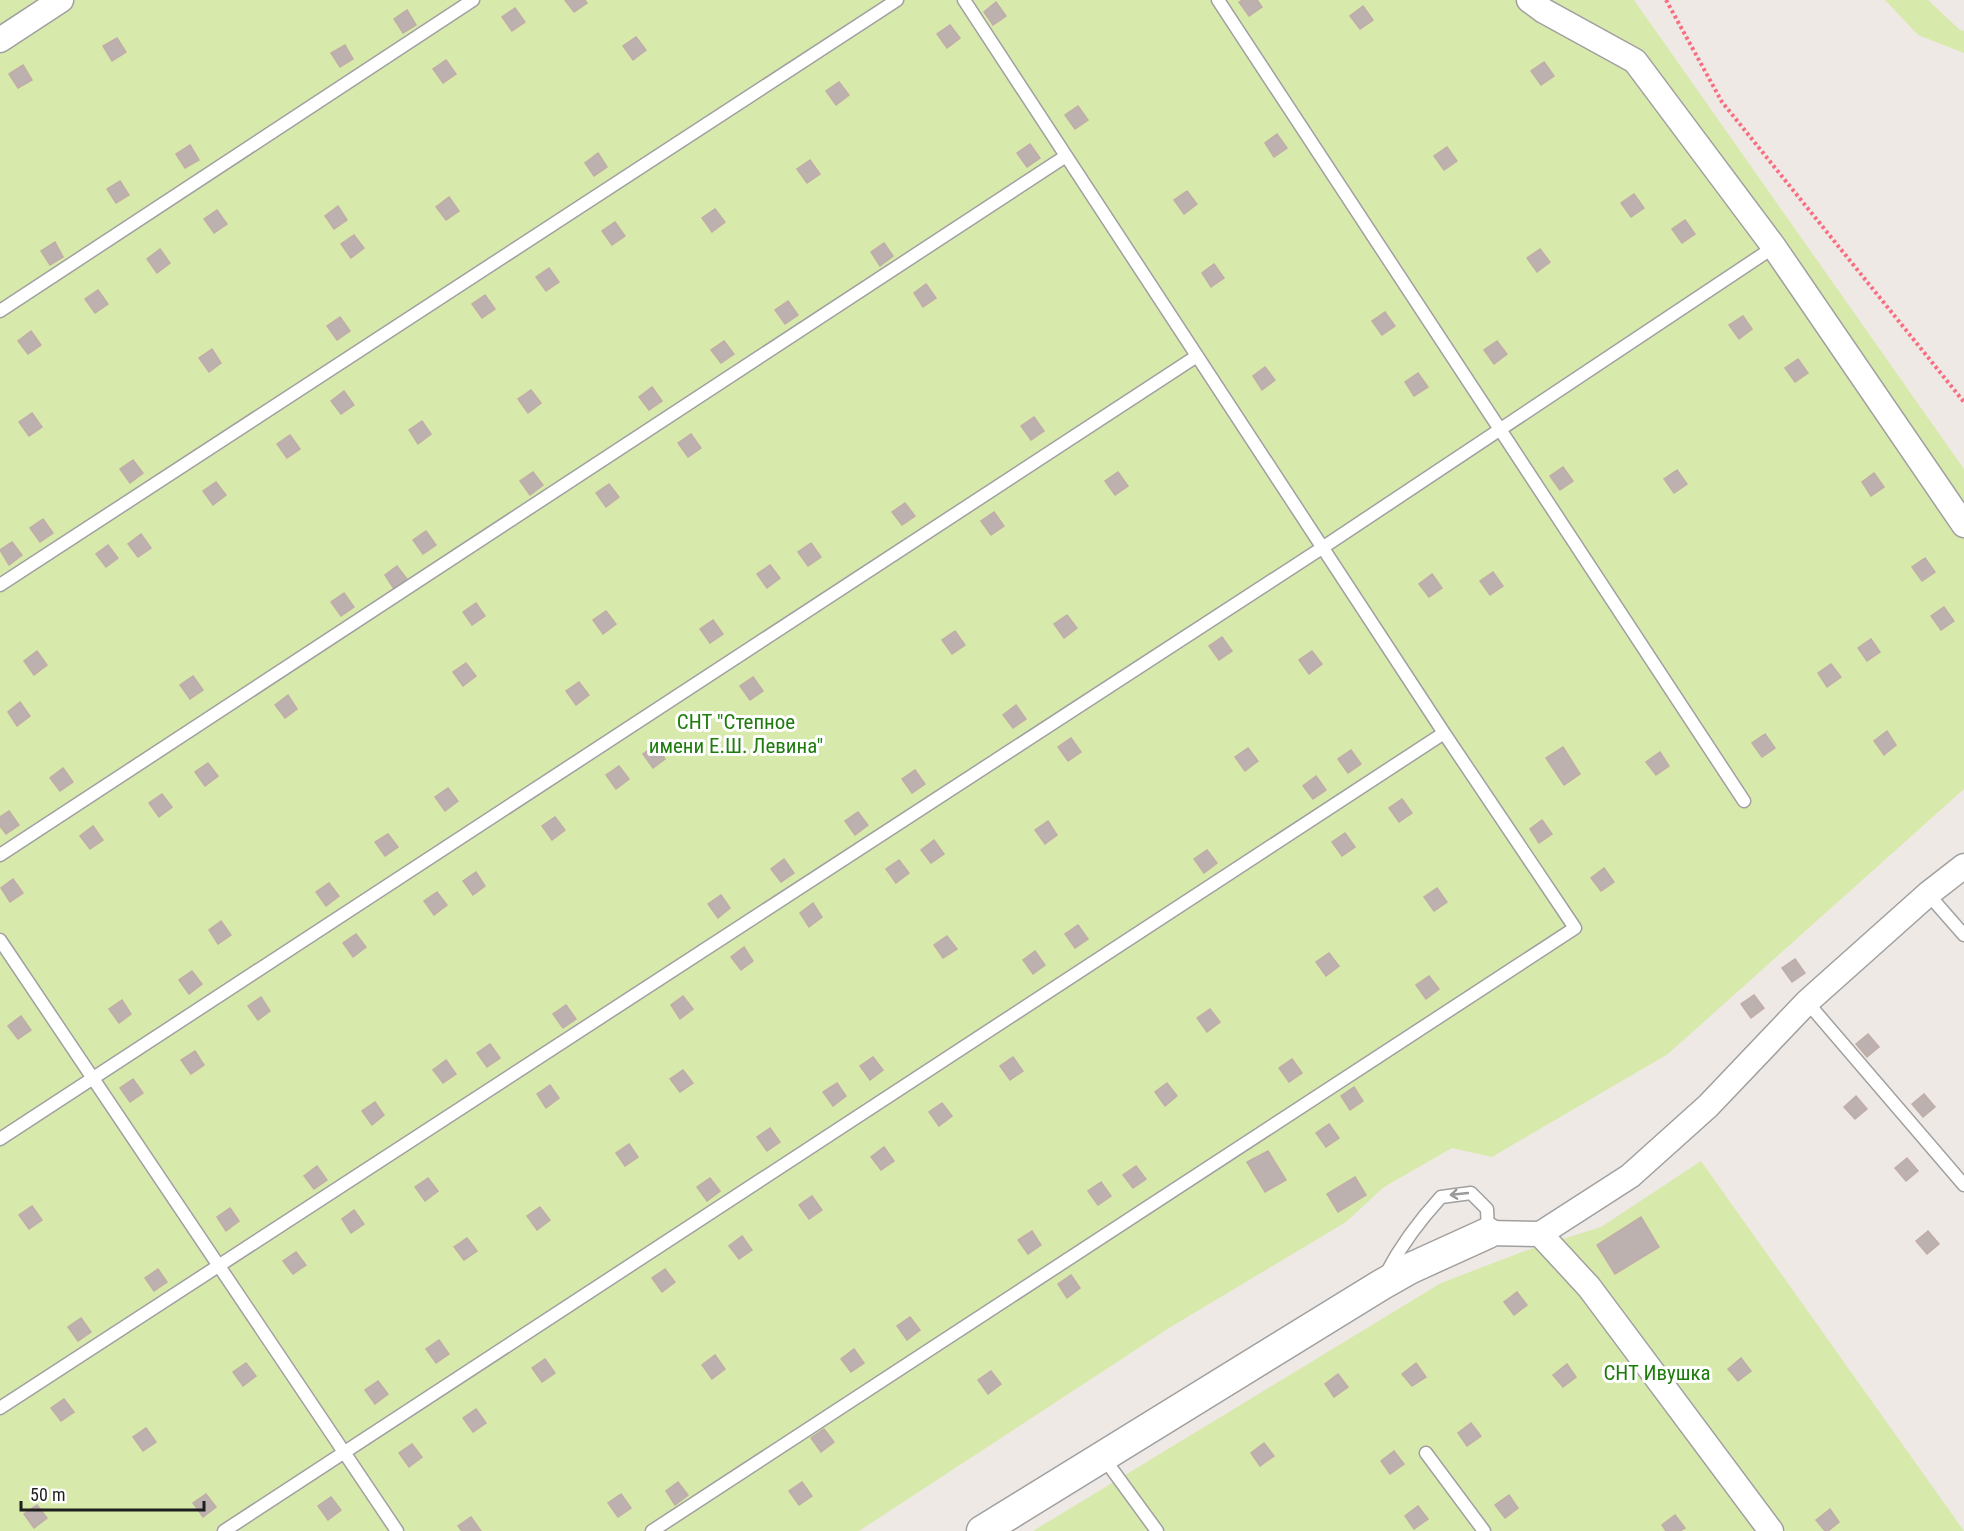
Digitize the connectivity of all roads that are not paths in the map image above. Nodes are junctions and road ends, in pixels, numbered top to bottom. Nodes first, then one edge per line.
1 (61, 0) edge
2 (472, 0) edge
3 (897, 0) edge
4 (964, 0) edge
5 (1218, 0) edge
6 (1529, 0) edge
7 (0, 40) edge
8 (1066, 156) junction
9 (1774, 247) junction
10 (0, 311) edge
11 (1197, 356) junction
12 (1500, 429) junction
13 (1964, 525) edge
14 (1322, 548) junction
15 (0, 585) edge
16 (1444, 733) junction
17 (1744, 801) dead end
18 (0, 855) edge
19 (1964, 866) edge
20 (1928, 894) junction
21 (1964, 935) edge
22 (0, 940) edge
23 (1807, 1002) junction
24 (93, 1078) junction
25 (0, 1139) edge
26 (1964, 1185) edge
27 (1488, 1233) junction
28 (1540, 1234) junction
29 (219, 1266) junction
30 (1381, 1285) junction
31 (0, 1408) edge
32 (344, 1452) junction
33 (1426, 1453) dead end
34 (1103, 1457) junction
35 (224, 1531) edge
36 (397, 1531) edge
37 (652, 1531) edge
38 (982, 1531) edge
39 (1157, 1531) edge
40 (1484, 1531) edge
41 (1771, 1531) edge

1 - 7 street
2 - 10 lane
3 - 15 lane
4 - 8 lane
5 - 12 lane
6 - 9 street
8 - 11 lane
8 - 18 lane
9 - 12 lane
9 - 13 street
11 - 14 lane
11 - 24 lane
12 - 14 lane
12 - 17 lane
14 - 16 lane
14 - 29 lane
16 - 32 lane
16 - 37 lane
19 - 20 street
20 - 21 lane
20 - 23 street
22 - 24 lane
23 - 26 lane
23 - 28 street
24 - 25 lane
24 - 29 lane
27 - 28 street
27 - 30 street
27 -> 30 lane
28 - 41 street
29 - 31 lane
29 - 32 lane
30 - 34 street
32 - 35 lane
32 - 36 lane
33 - 40 lane
34 - 38 street
34 - 39 lane

